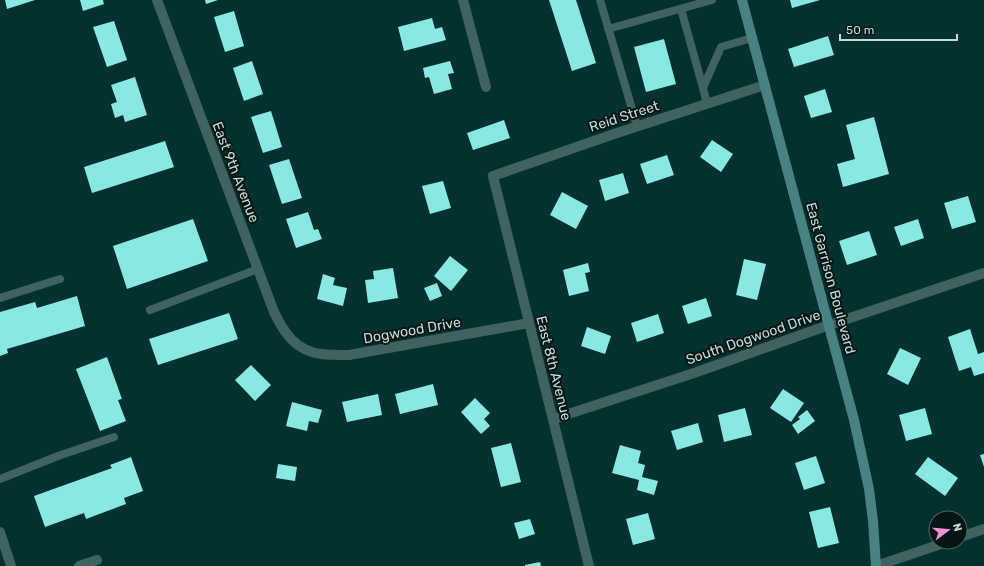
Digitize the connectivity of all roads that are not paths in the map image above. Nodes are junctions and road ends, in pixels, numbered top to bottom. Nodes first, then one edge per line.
1 (157, 0) edge
2 (463, 0) edge
3 (600, 0) edge
4 (712, 0) edge
5 (742, 0) edge
6 (681, 9) junction
7 (608, 29) junction
8 (752, 38) junction
9 (765, 85) junction
10 (486, 87) dead end
11 (703, 88) junction
12 (707, 104) junction
13 (637, 126) junction
14 (493, 176) joint
15 (258, 269) junction
16 (984, 273) edge
17 (60, 279) dead end
18 (0, 298) edge
19 (150, 310) dead end
20 (529, 323) junction
21 (829, 325) junction
22 (301, 348) joint
23 (553, 420) junction
24 (114, 437) dead end
25 (0, 479) edge
26 (984, 529) edge
27 (0, 532) edge
28 (968, 535) edge
29 (928, 548) edge
30 (98, 560) dead end
31 (11, 566) edge
32 (79, 566) edge
33 (589, 566) edge
34 (876, 566) edge

1 - 15 street, East 9th Avenue
2 - 10 street
3 - 7 lane
4 - 6 lane
5 - 8 main road, East Garrison Boulevard
6 - 7 lane
6 - 11 lane
7 - 13 lane
8 - 9 main road, East Garrison Boulevard
8 - 11 lane
9 - 12 street, Reid Street
9 - 21 main road, East Garrison Boulevard
11 - 12 lane
12 - 13 street, Reid Street
13 - 14 street, Reid Street
14 - 20 street, East 8th Avenue
15 - 19 lane
15 - 22 street, East 9th Avenue
16 - 21 street, South Dogwood Drive
17 - 18 lane
20 - 22 street, Dogwood Drive
20 - 23 street, East 8th Avenue
21 - 23 street, South Dogwood Drive
21 - 34 main road, East Garrison Boulevard
23 - 33 street, East 8th Avenue
24 - 25 lane
26 - 28 street
27 - 31 street
29 - 34 street
30 - 32 street

